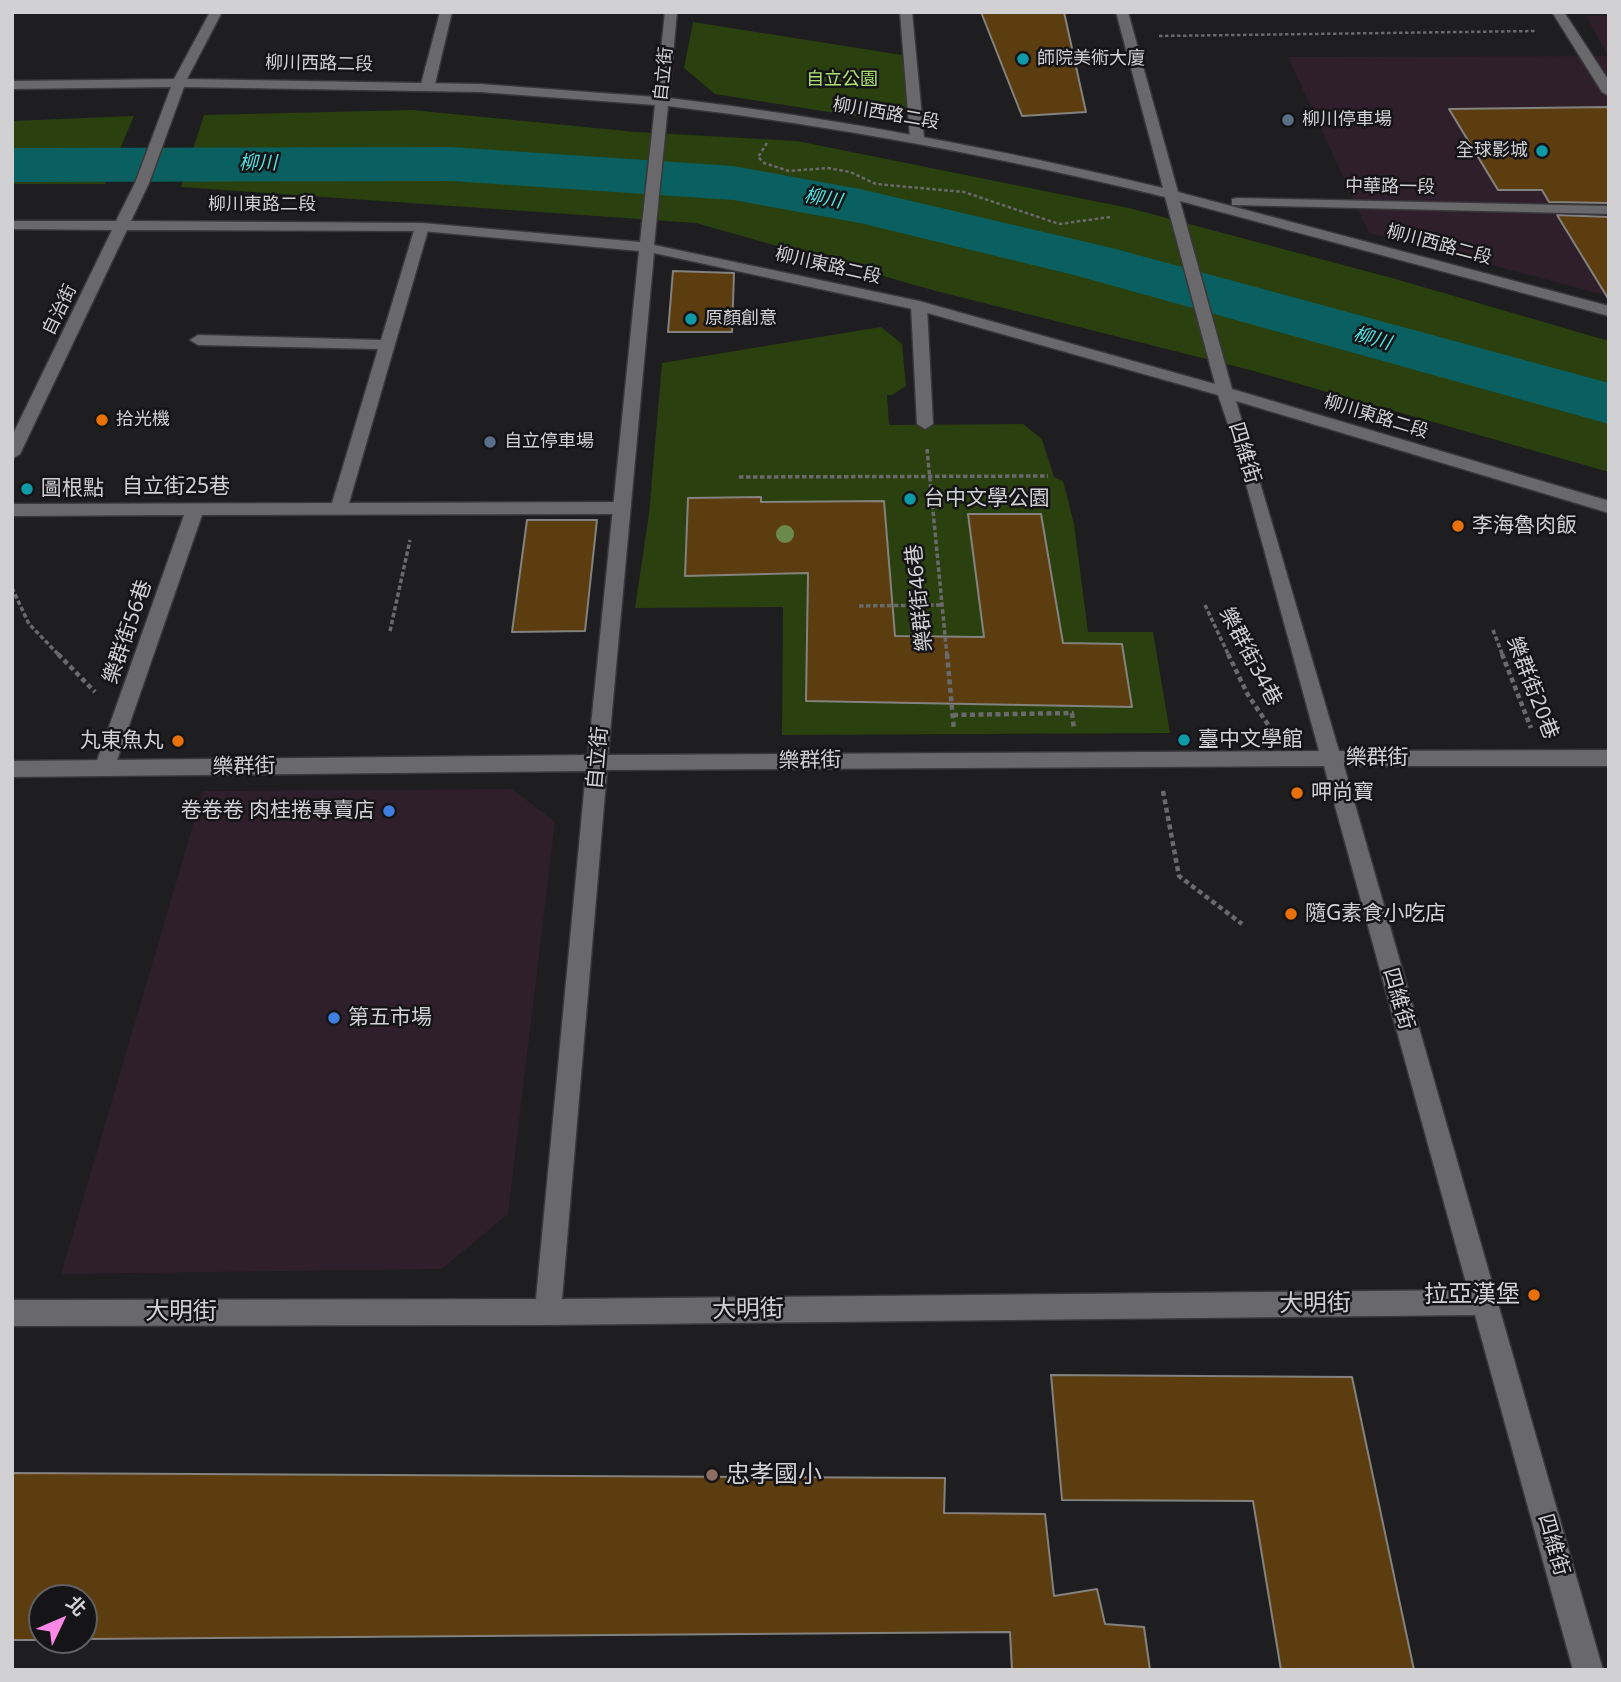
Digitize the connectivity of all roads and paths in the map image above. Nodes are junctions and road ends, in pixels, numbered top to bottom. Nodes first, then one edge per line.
1 (216, 12) edge
2 (446, 12) edge
3 (671, 12) edge
4 (906, 12) edge
5 (1122, 12) edge
6 (1558, 12) edge
7 (1570, 31) junction
8 (1130, 36) junction
9 (179, 82) junction
10 (428, 84) junction
11 (12, 85) edge
12 (1607, 86) edge
13 (661, 101) junction
14 (917, 138) junction
15 (758, 157) dead end
16 (1172, 194) junction
17 (1609, 210) edge
18 (1110, 217) dead end
19 (12, 225) edge
20 (122, 226) junction
21 (422, 227) junction
22 (645, 247) junction
23 (919, 306) junction
24 (1609, 311) edge
25 (198, 340) dead end
26 (387, 345) junction
27 (1225, 392) junction
28 (925, 424) joint
29 (12, 454) edge
30 (1048, 476) dead end
31 (739, 477) dead end
32 (929, 477) junction
33 (1609, 507) edge
34 (620, 508) junction
35 (195, 509) junction
36 (339, 509) junction
37 (416, 509) junction
38 (12, 510) edge
39 (12, 588) edge
40 (942, 605) junction
41 (1205, 605) dead end
42 (859, 606) dead end
43 (1493, 630) dead end
44 (390, 631) dead end
45 (123, 714) junction
46 (953, 715) junction
47 (1078, 758) junction
48 (1292, 758) junction
49 (1330, 758) junction
50 (1543, 758) junction
51 (1609, 758) edge
52 (957, 759) junction
53 (1156, 759) junction
54 (597, 763) junction
55 (12, 769) edge
56 (104, 769) junction
57 (1242, 924) dead end
58 (1485, 1302) junction
59 (12, 1312) edge
60 (548, 1312) junction
61 (1588, 1670) edge

1 - 9 street
2 - 10 street
3 - 13 street, 自立街
4 - 14 street
5 - 8 street
6 - 7 street
7 - 8 path
7 - 12 street
8 - 16 street
9 - 10 street, 柳川西路二段
9 - 11 street, 柳川西路二段
9 - 20 street, 自治街
10 - 13 street, 柳川西路二段
13 - 14 street, 柳川西路二段
13 - 22 street, 自立街
14 - 16 street, 柳川西路二段
15 - 18 path
16 - 17 street, 中華路一段
16 - 24 street, 柳川西路二段
16 - 27 street, 四維街
19 - 20 street, 柳川東路二段
20 - 21 street, 柳川東路二段
20 - 29 street, 自治街
21 - 22 street, 柳川東路二段
21 - 26 street
22 - 23 street, 柳川東路二段
22 - 34 street, 自立街
23 - 27 street, 柳川東路二段
23 - 28 street
25 - 26 street
26 - 36 street
27 - 33 street, 柳川東路二段
27 - 49 street, 四維街
28 - 32 path, 樂群街46巷
30 - 32 path
31 - 32 path
32 - 40 path, 樂群街46巷
34 - 37 street, 自立街25巷
34 - 54 street, 自立街
35 - 36 street, 自立街25巷
35 - 38 street, 自立街25巷
35 - 45 street, 樂群街56巷
36 - 37 street, 自立街25巷
37 - 44 path
39 - 45 path
40 - 42 path
40 - 46 path, 樂群街46巷
41 - 48 path, 樂群街34巷
43 - 50 path, 樂群街20巷
45 - 56 street, 樂群街56巷
46 - 47 path
46 - 52 path, 樂群街46巷
47 - 52 street, 樂群街
47 - 53 street, 樂群街
48 - 49 street, 樂群街
48 - 53 street, 樂群街
49 - 50 street, 樂群街
49 - 58 street, 四維街
50 - 51 street, 樂群街
52 - 54 street, 樂群街
53 - 57 path
54 - 56 street, 樂群街
54 - 60 street, 自立街
55 - 56 street, 樂群街
58 - 60 street, 大明街
58 - 61 street, 四維街
59 - 60 street, 大明街

